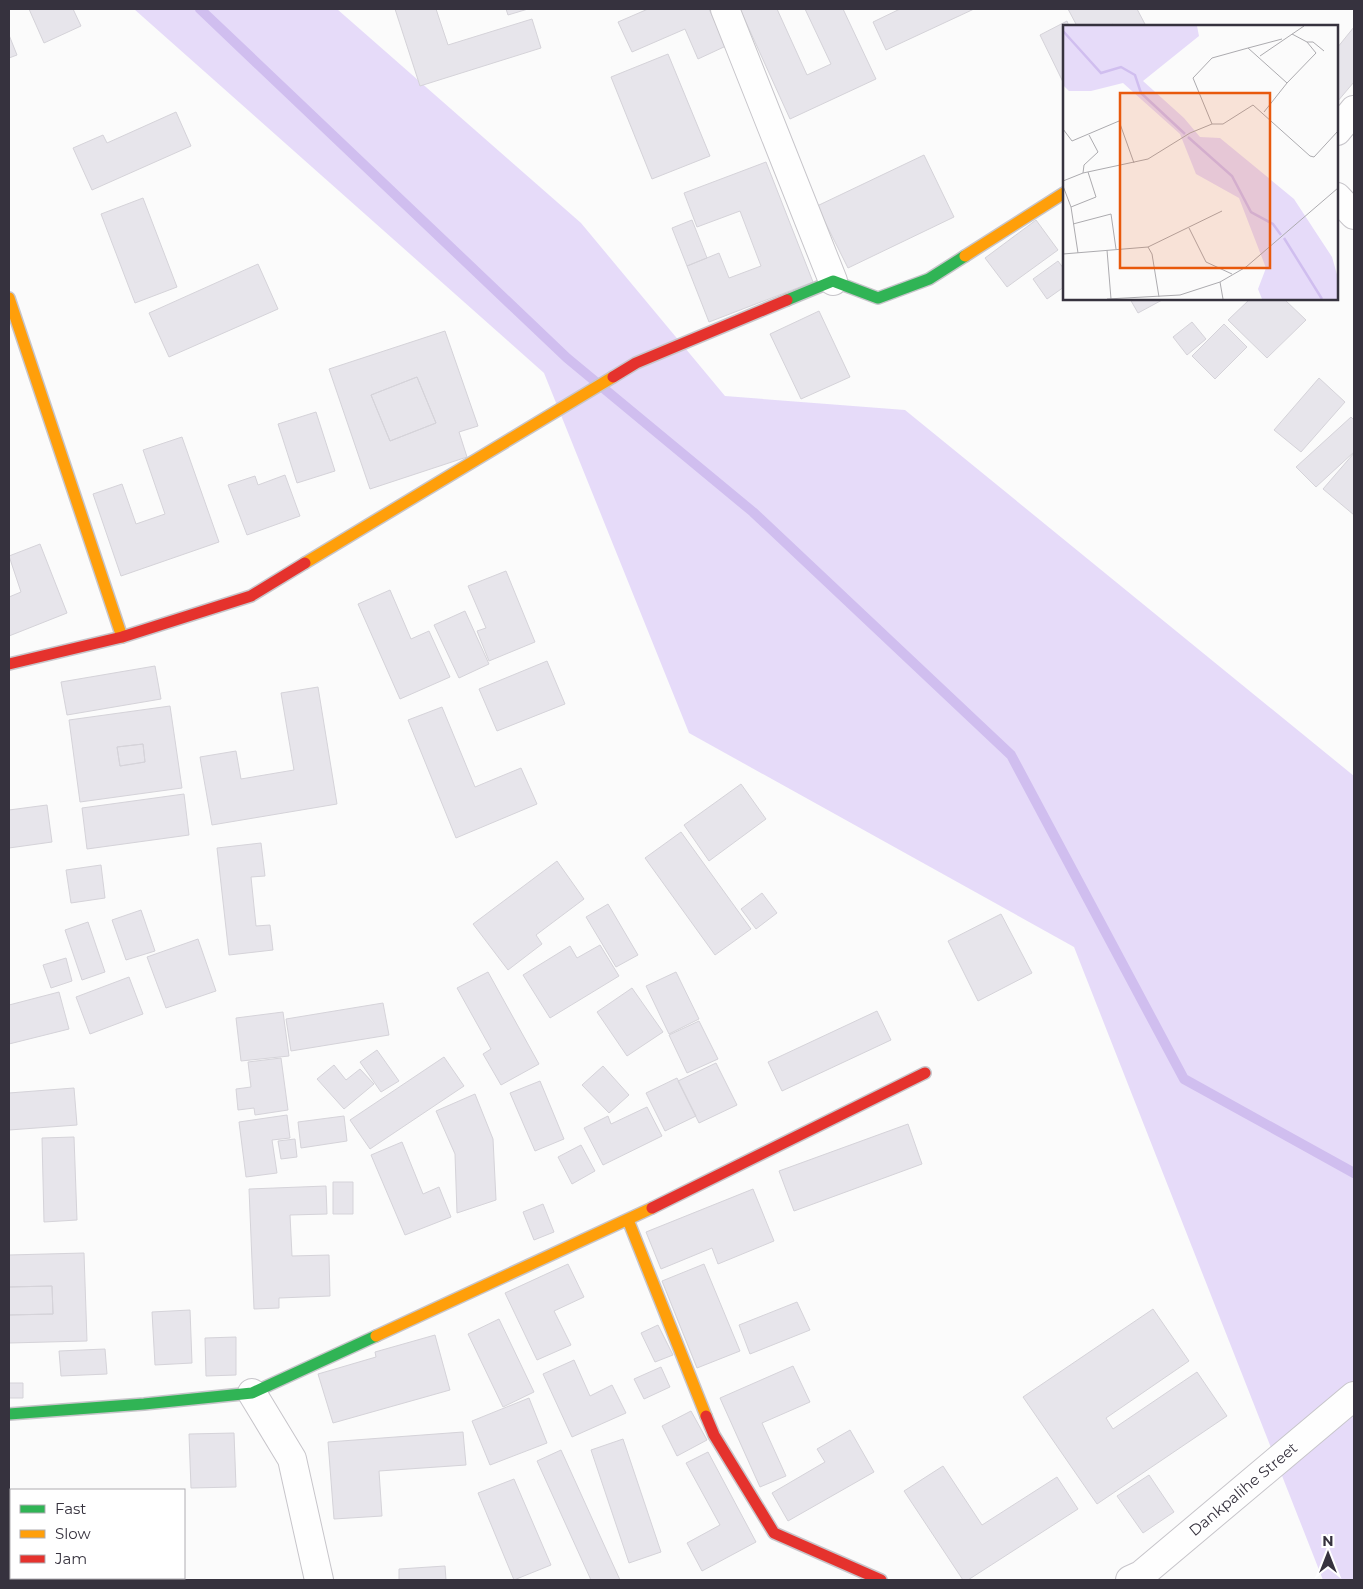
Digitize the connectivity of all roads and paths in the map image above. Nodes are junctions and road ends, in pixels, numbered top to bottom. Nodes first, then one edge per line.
1 (725, 9) edge
2 (1354, 110) edge
3 (1338, 131) edge
4 (1063, 194) edge
5 (1338, 199) edge
6 (1354, 214) edge
7 (832, 280) junction
8 (9, 298) edge
9 (122, 637) junction
10 (9, 664) edge
11 (925, 1073) dead end
12 (628, 1220) junction
13 (252, 1393) junction
14 (1354, 1396) edge
15 (9, 1414) edge
16 (319, 1580) edge
17 (881, 1580) edge
18 (1130, 1580) edge

1 - 7 street
2 - 3 street
4 - 7 street
5 - 6 street
7 - 9 street
8 - 9 street
9 - 10 street
11 - 12 street
12 - 13 street
12 - 17 street
13 - 15 street
13 - 16 street
14 - 18 street, Dankpalihe Street

